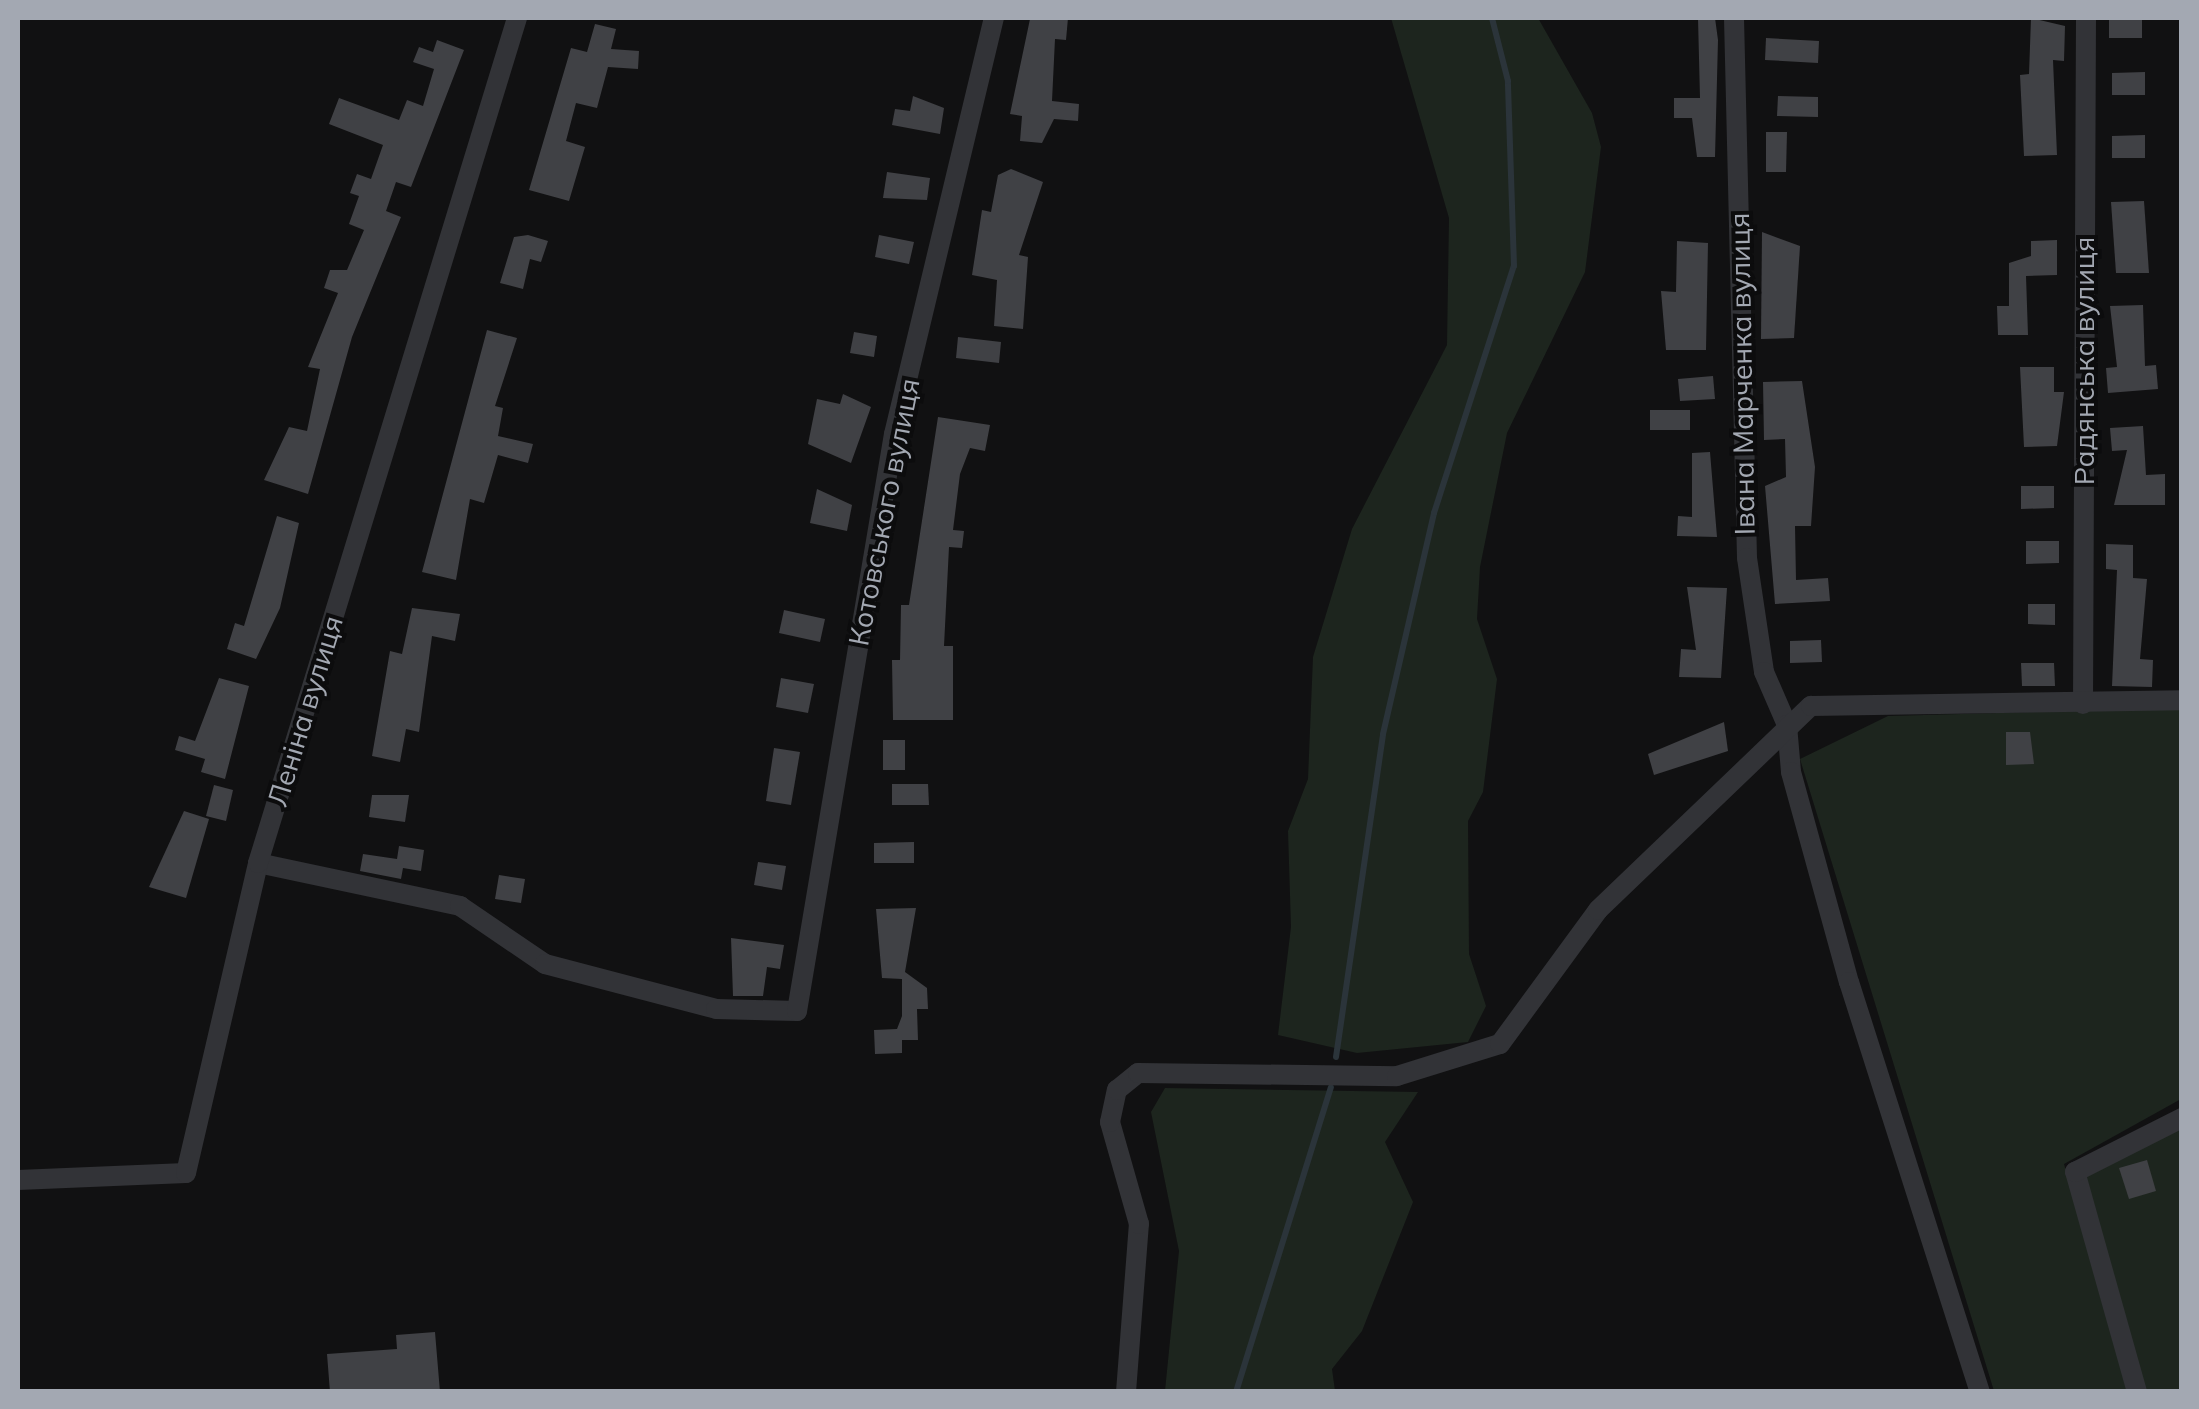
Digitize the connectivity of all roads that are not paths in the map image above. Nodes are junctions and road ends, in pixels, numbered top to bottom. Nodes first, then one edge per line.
1 (516, 18) edge
2 (994, 18) edge
3 (1734, 18) edge
4 (2086, 18) edge
5 (2182, 700) edge
6 (2083, 704) junction
7 (1787, 725) junction
8 (258, 863) junction
9 (2182, 1118) edge
10 (18, 1180) edge
11 (1126, 1392) edge
12 (1980, 1392) edge
13 (2137, 1392) edge

1 - 8 street, Леніна вулиця
2 - 8 street, Котовського вулиця
3 - 7 street, Івана Марченка вулиця
4 - 6 street, Радянська вулиця
5 - 6 street
6 - 7 street
7 - 11 street
7 - 12 street, Івана Марченка вулиця
8 - 10 street, Леніна вулиця
9 - 13 street

